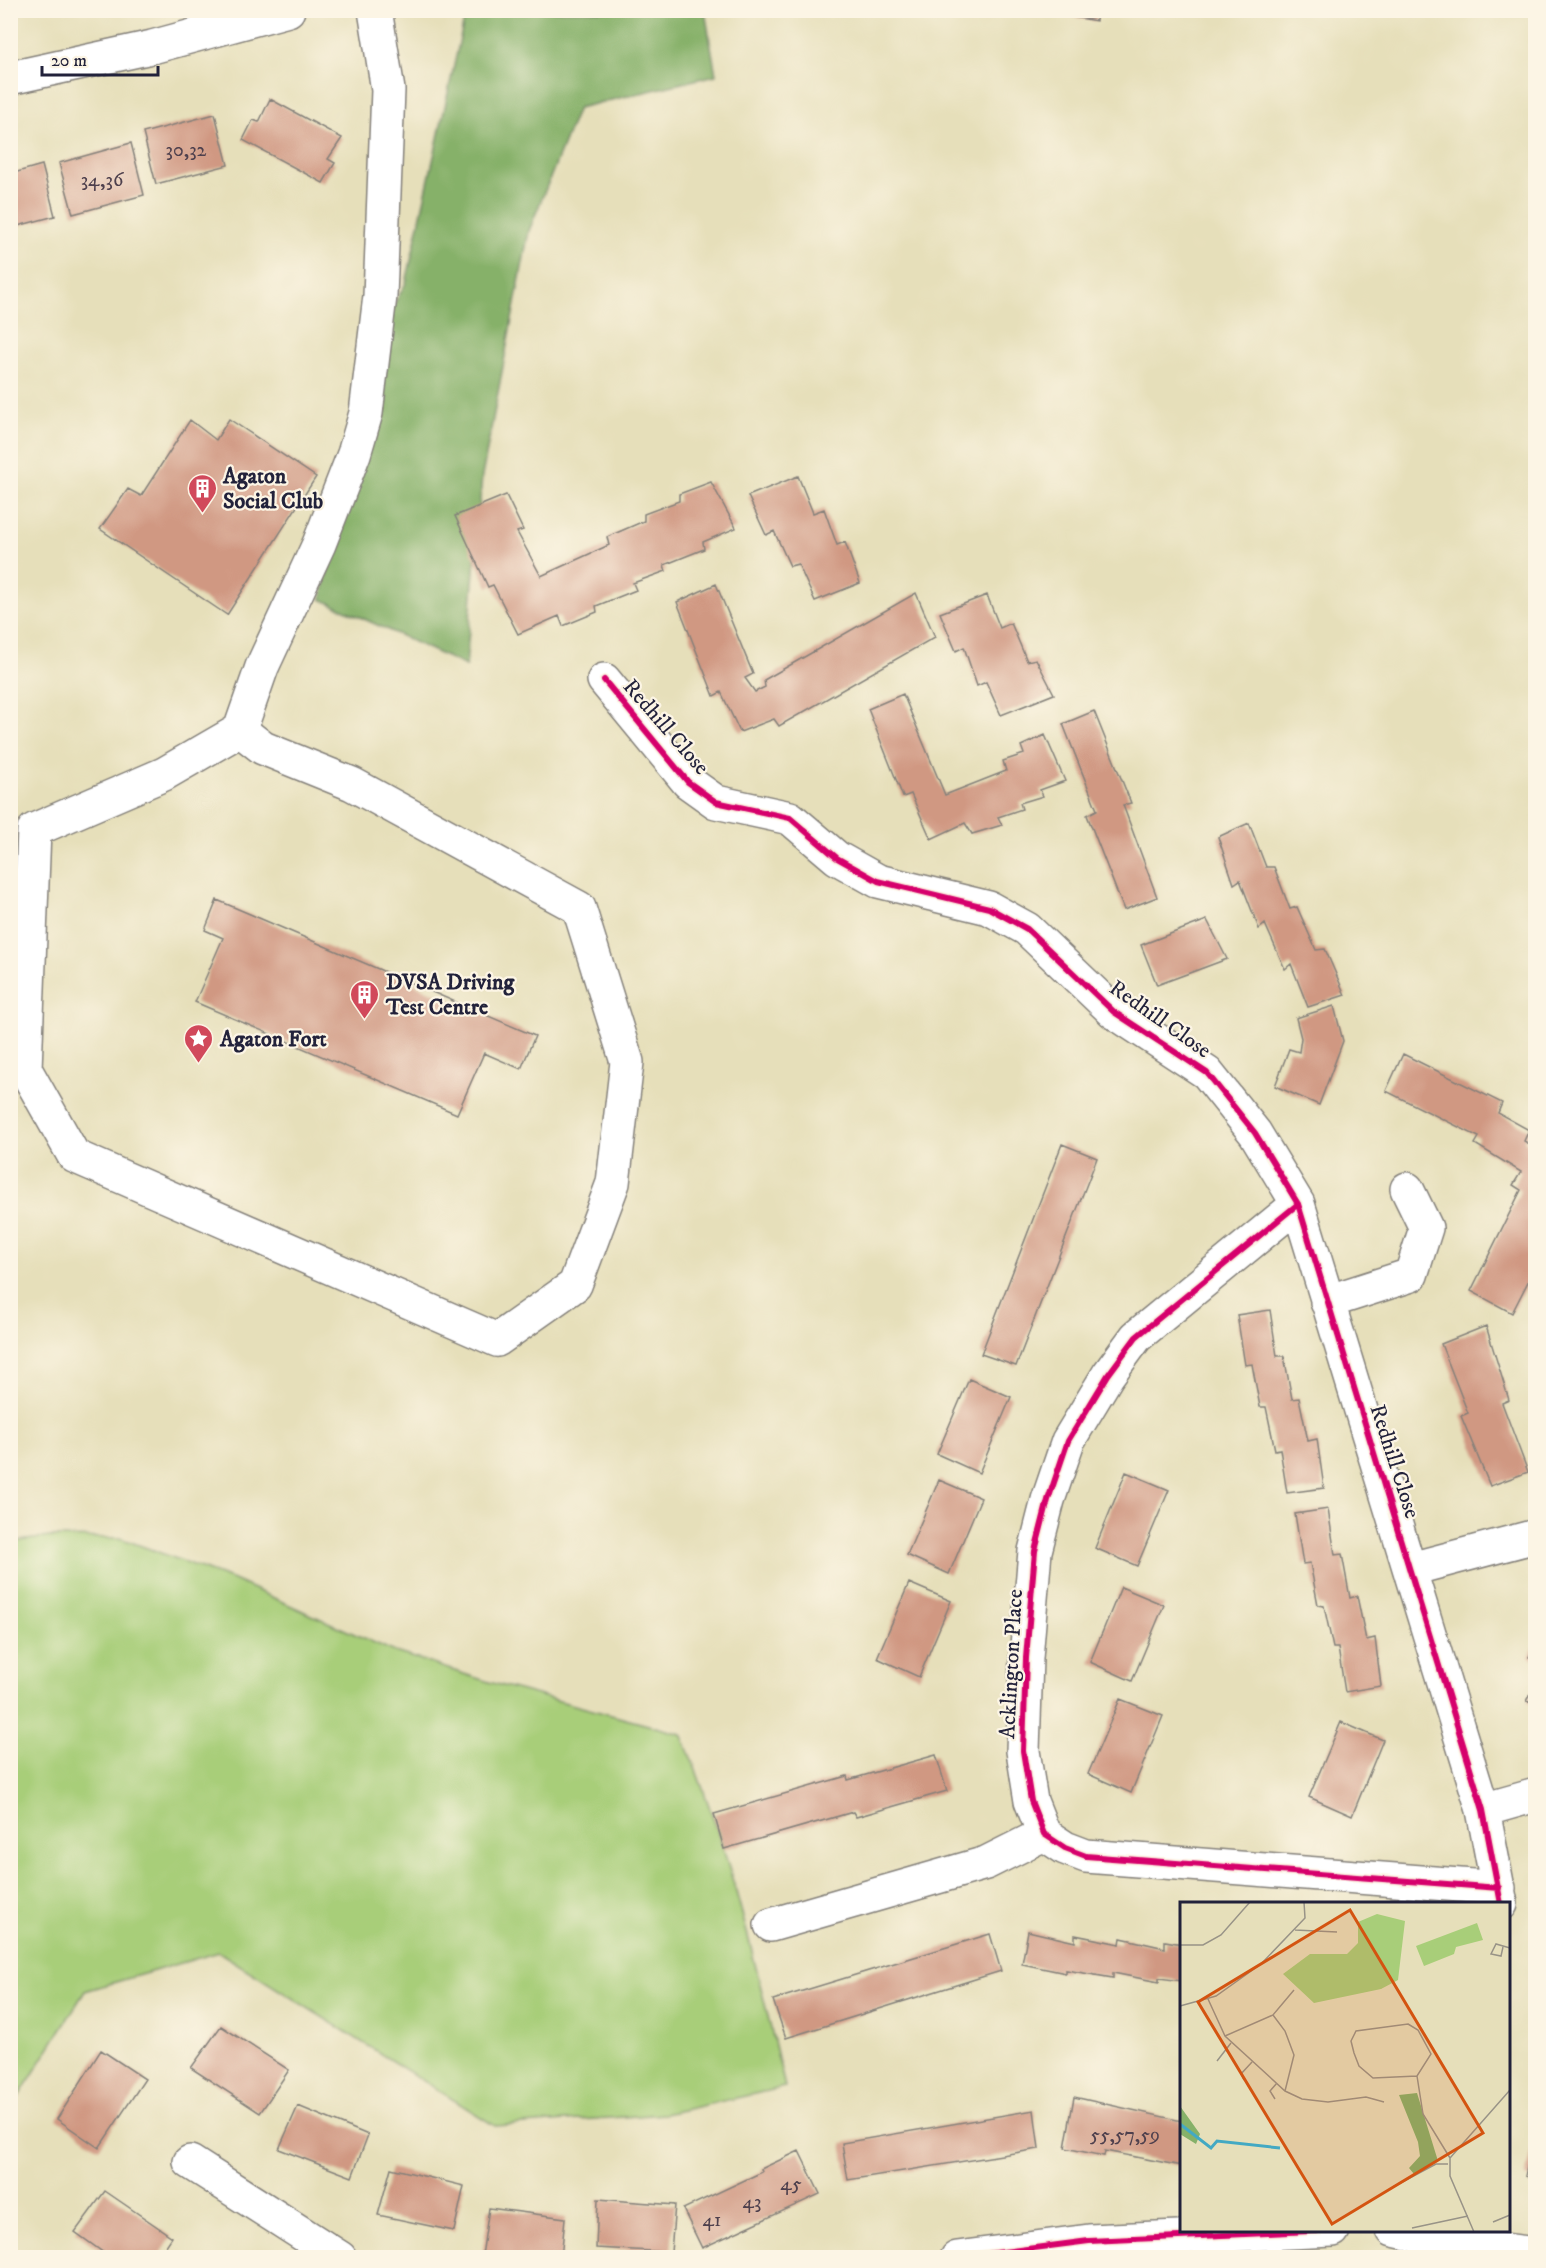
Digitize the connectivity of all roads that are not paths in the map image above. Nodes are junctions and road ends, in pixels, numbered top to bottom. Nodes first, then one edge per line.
1 (288, 10) edge
2 (375, 10) edge
3 (10, 78) edge
4 (604, 680) dead end
5 (240, 730) junction
6 (1407, 1189) dead end
7 (1298, 1204) junction
8 (1327, 1302) junction
9 (1536, 1536) edge
10 (1412, 1569) junction
11 (1536, 1795) edge
12 (1483, 1810) junction
13 (1044, 1834) junction
14 (1500, 1896) edge
15 (771, 1925) dead end
16 (190, 2162) dead end
17 (1289, 2232) edge
18 (1411, 2232) edge
19 (1456, 2237) edge
20 (1536, 2254) edge
21 (340, 2258) edge
22 (957, 2258) edge

1 - 3 street
2 - 5 street
4 - 7 street, Redhill Close
5 - 5 street
6 - 8 street
7 - 8 street, Redhill Close
7 - 13 street, Acklington Place
8 - 10 street, Redhill Close
9 - 10 street
10 - 12 street, Redhill Close
11 - 12 street
12 - 14 street, Redhill Close
13 - 14 street
13 - 15 street
16 - 21 street
17 - 22 street
18 - 19 street
19 - 20 street

